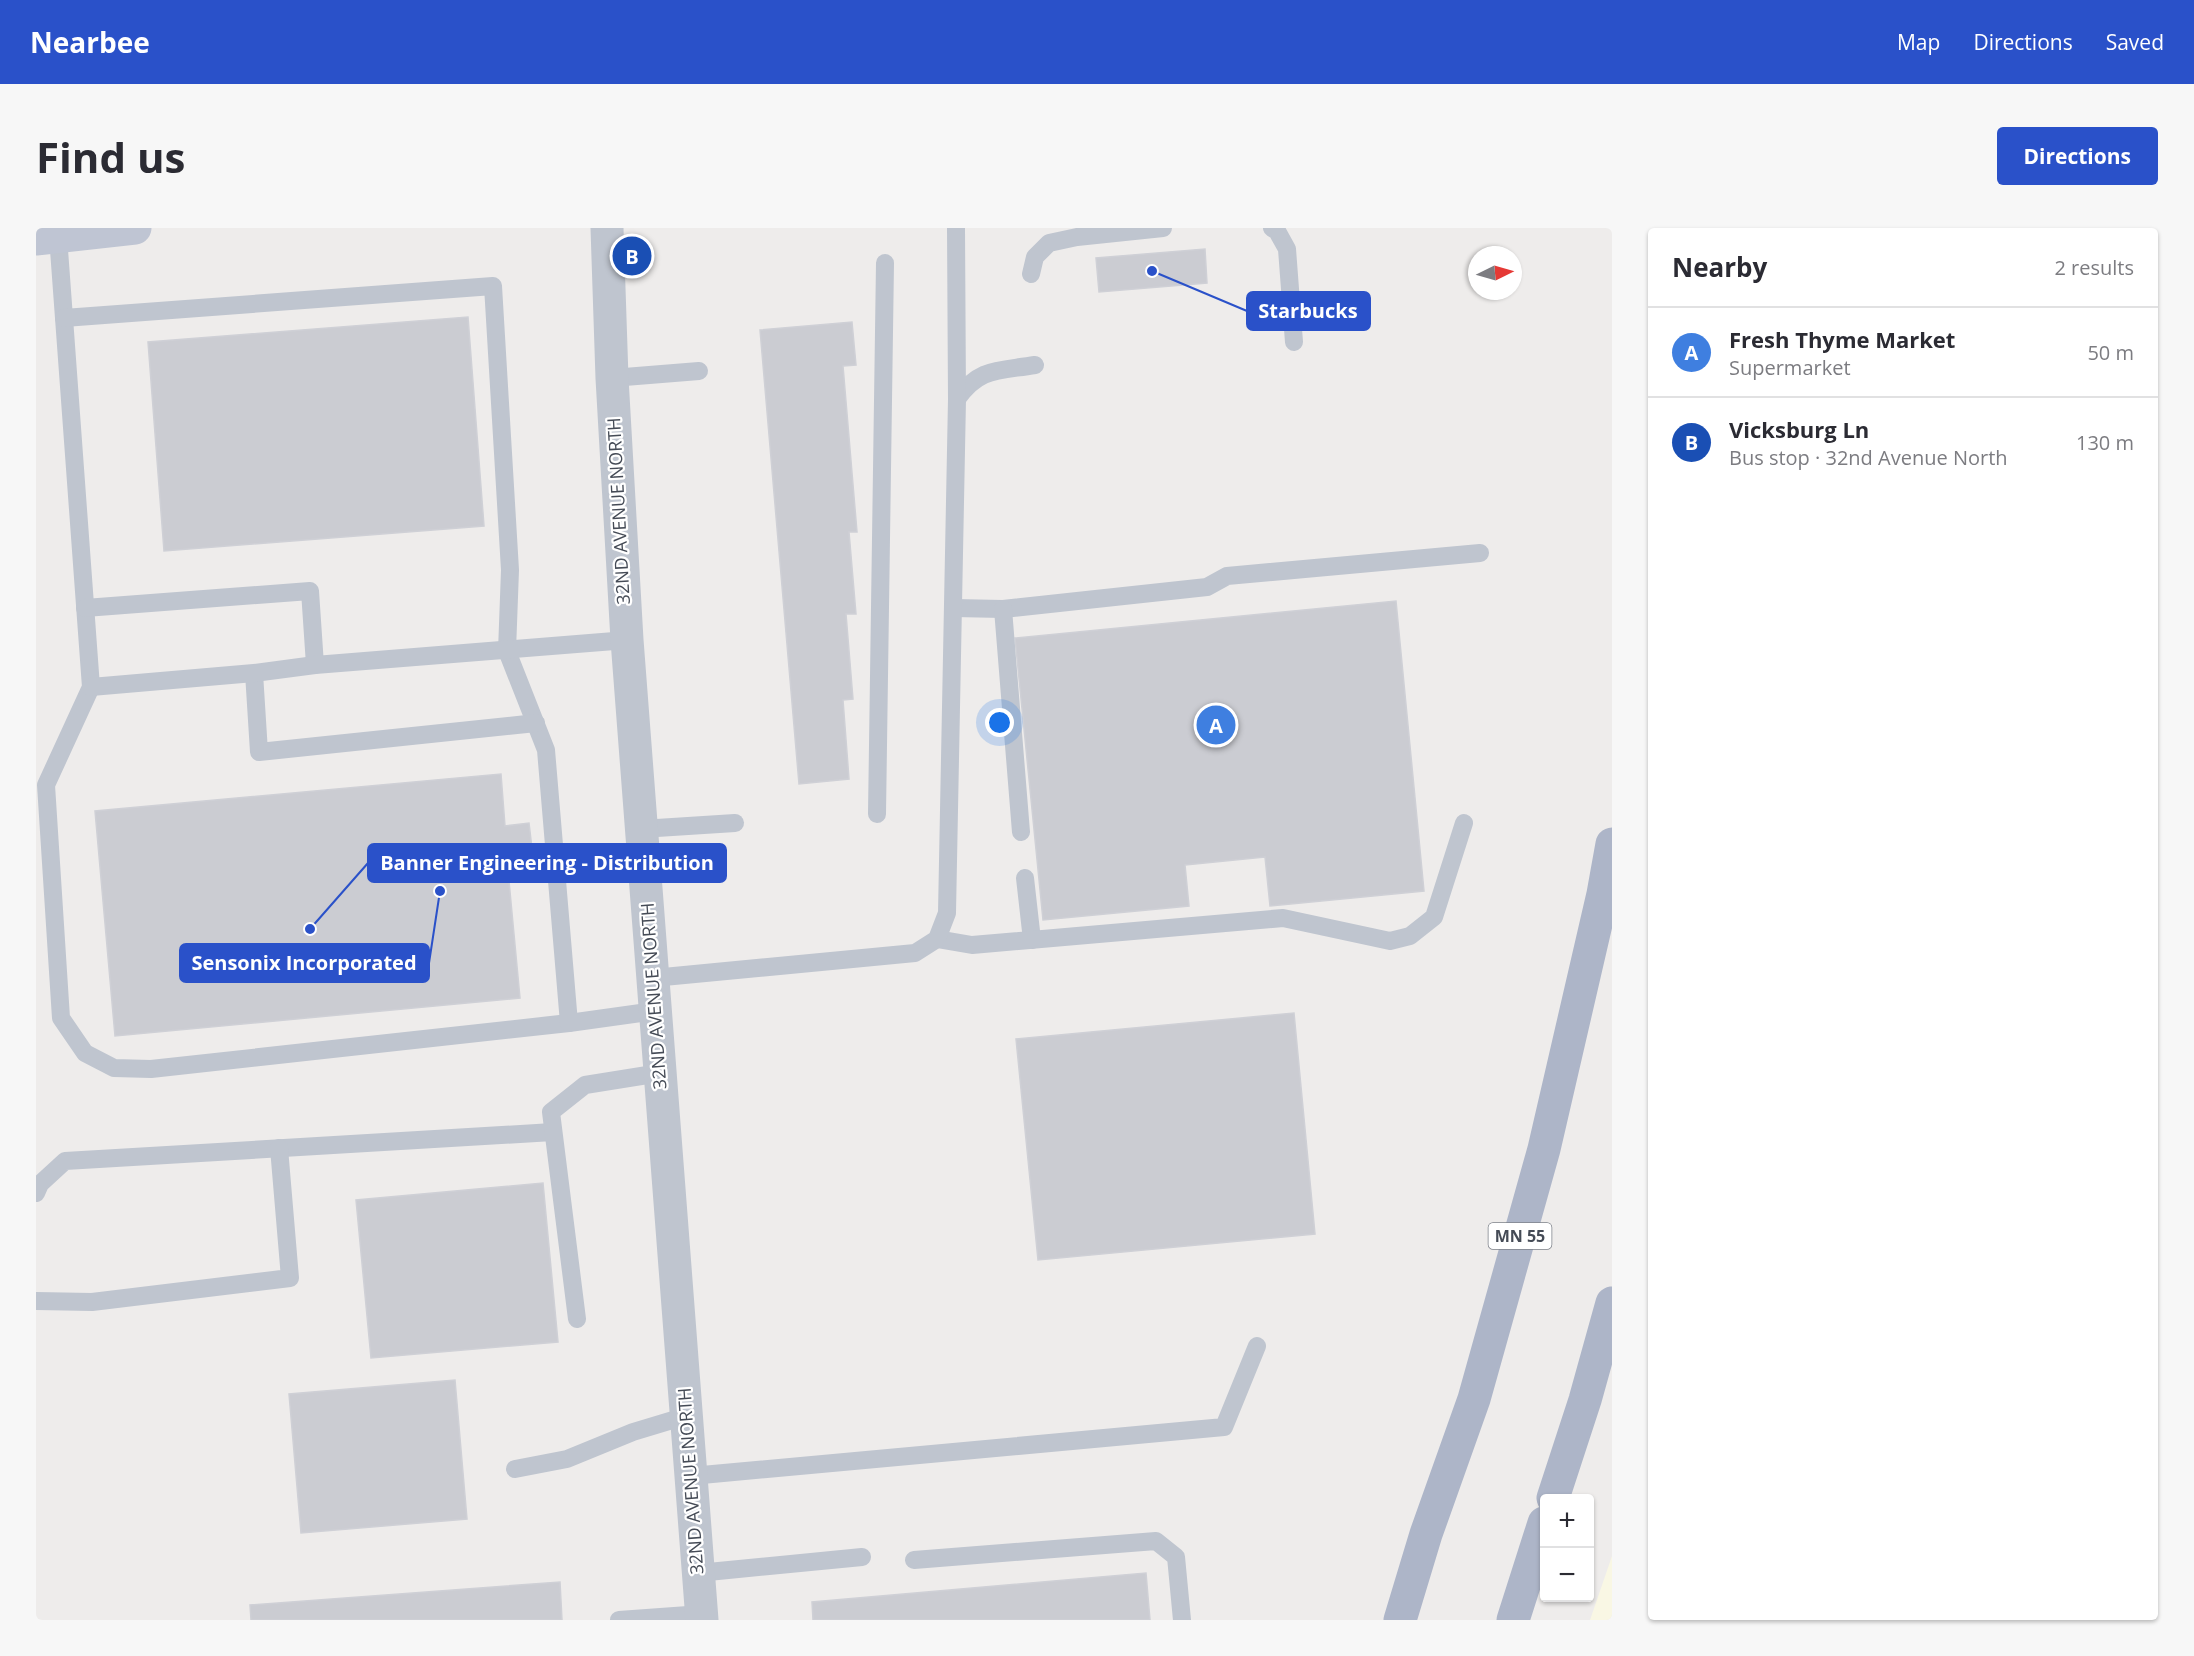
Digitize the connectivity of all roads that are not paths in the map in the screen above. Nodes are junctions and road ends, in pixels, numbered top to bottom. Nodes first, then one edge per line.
1 (135, 228) edge
2 (607, 228) edge
3 (956, 228) edge
4 (1163, 228) edge
5 (1272, 228) edge
6 (47, 238) edge
7 (885, 263) dead end
8 (1031, 274) dead end
9 (64, 318) junction
10 (1294, 342) dead end
11 (1035, 365) dead end
12 (699, 371) dead end
13 (612, 378) junction
14 (957, 399) junction
15 (1480, 553) dead end
16 (85, 608) junction
17 (954, 608) junction
18 (1003, 609) junction
19 (627, 640) junction
20 (507, 651) junction
21 (315, 665) junction
22 (254, 673) junction
23 (91, 687) junction
24 (536, 723) junction
25 (877, 814) dead end
26 (735, 823) dead end
27 (1464, 823) dead end
28 (641, 829) junction
29 (1021, 832) dead end
30 (1612, 844) edge
31 (1025, 878) dead end
32 (937, 939) junction
33 (1032, 940) junction
34 (652, 978) junction
35 (655, 1011) junction
36 (568, 1023) junction
37 (660, 1073) junction
38 (553, 1132) junction
39 (279, 1148) junction
40 (36, 1193) edge
41 (36, 1300) edge
42 (1612, 1303) edge
43 (577, 1319) dead end
44 (1257, 1346) dead end
45 (686, 1416) junction
46 (515, 1469) dead end
47 (690, 1476) junction
48 (1554, 1494) edge
49 (1426, 1534) junction
50 (1540, 1538) edge
51 (862, 1557) dead end
52 (914, 1560) dead end
53 (698, 1573) junction
54 (702, 1617) edge
55 (619, 1620) edge
56 (1182, 1620) edge
57 (1376, 1620) edge
58 (1400, 1620) edge
59 (1513, 1620) edge

1 - 6 main road
2 - 13 street, 32ND AVENUE NORTH
3 - 14 lane
4 - 8 lane
5 - 10 lane
6 - 9 lane
7 - 25 lane
9 - 16 lane
9 - 20 lane
11 - 14 lane
12 - 13 lane
13 - 19 street, 32ND AVENUE NORTH
14 - 17 lane
15 - 18 lane
16 - 21 lane
16 - 23 lane
17 - 18 lane
17 - 32 lane
18 - 29 lane
19 - 20 lane
19 - 28 street, 32ND AVENUE NORTH
20 - 21 lane
20 - 24 lane
21 - 22 lane
22 - 23 lane
22 - 24 lane
23 - 36 lane
24 - 36 lane
26 - 28 lane
27 - 33 lane
28 - 34 street, 32ND AVENUE NORTH
30 - 49 main road, MN 55
31 - 33 lane
32 - 33 lane
32 - 34 lane
34 - 35 street, 32ND AVENUE NORTH
35 - 36 lane
35 - 37 street, 32ND AVENUE NORTH
37 - 38 lane
37 - 45 street, 32ND AVENUE NORTH
38 - 39 lane
38 - 43 lane
39 - 40 lane
39 - 41 lane
42 - 48 main road
44 - 47 lane
45 - 46 lane
45 - 47 street, 32ND AVENUE NORTH
47 - 53 street, 32ND AVENUE NORTH
49 - 57 main road
49 - 58 main road, MN 55
50 - 59 main road
51 - 53 lane
52 - 56 lane
53 - 54 street, 32ND AVENUE NORTH
54 - 55 lane

